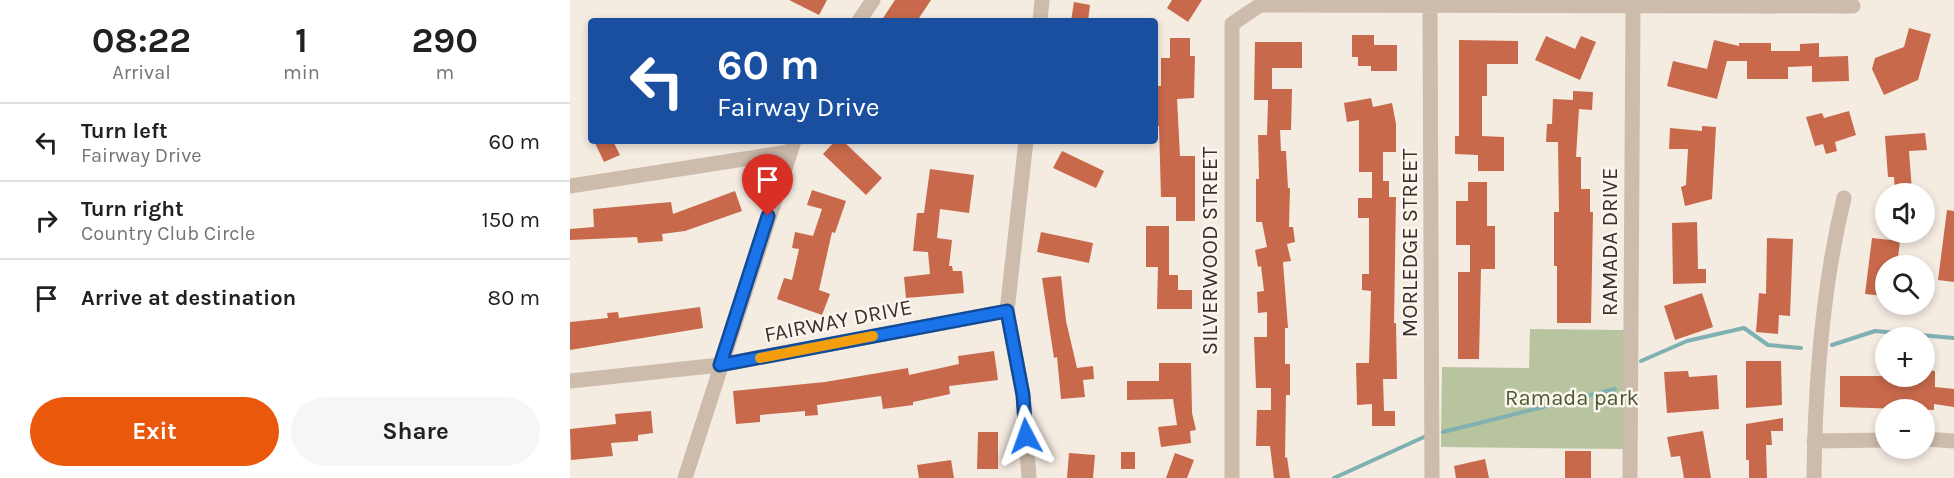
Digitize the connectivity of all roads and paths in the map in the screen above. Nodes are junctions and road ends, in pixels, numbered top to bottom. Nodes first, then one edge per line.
1 (873, 0) edge
2 (1042, 0) edge
3 (1853, 6) dead end
4 (1430, 7) junction
5 (1633, 7) junction
6 (861, 18) edge
7 (1040, 18) edge
8 (1026, 144) edge
9 (792, 146) edge
10 (570, 186) edge
11 (1844, 198) dead end
12 (1007, 311) junction
13 (720, 365) junction
14 (570, 381) edge
15 (1875, 440) edge
16 (1935, 440) edge
17 (1814, 441) junction
18 (1954, 441) edge
19 (685, 478) edge
20 (1029, 478) edge
21 (1232, 478) edge
22 (1432, 478) edge
23 (1630, 478) edge
24 (1814, 478) edge

1 - 6 street
2 - 7 street
3 - 5 street
4 - 5 street
4 - 21 street, SILVERWOOD STREET
4 - 22 street, MORLEDGE STREET
5 - 23 street, RAMADA DRIVE
8 - 12 street
9 - 10 street
9 - 13 street
11 - 17 street
12 - 13 street, FAIRWAY DRIVE
12 - 20 street
13 - 14 street, FAIRWAY DRIVE
13 - 19 street
15 - 17 street
16 - 18 street
17 - 24 street

